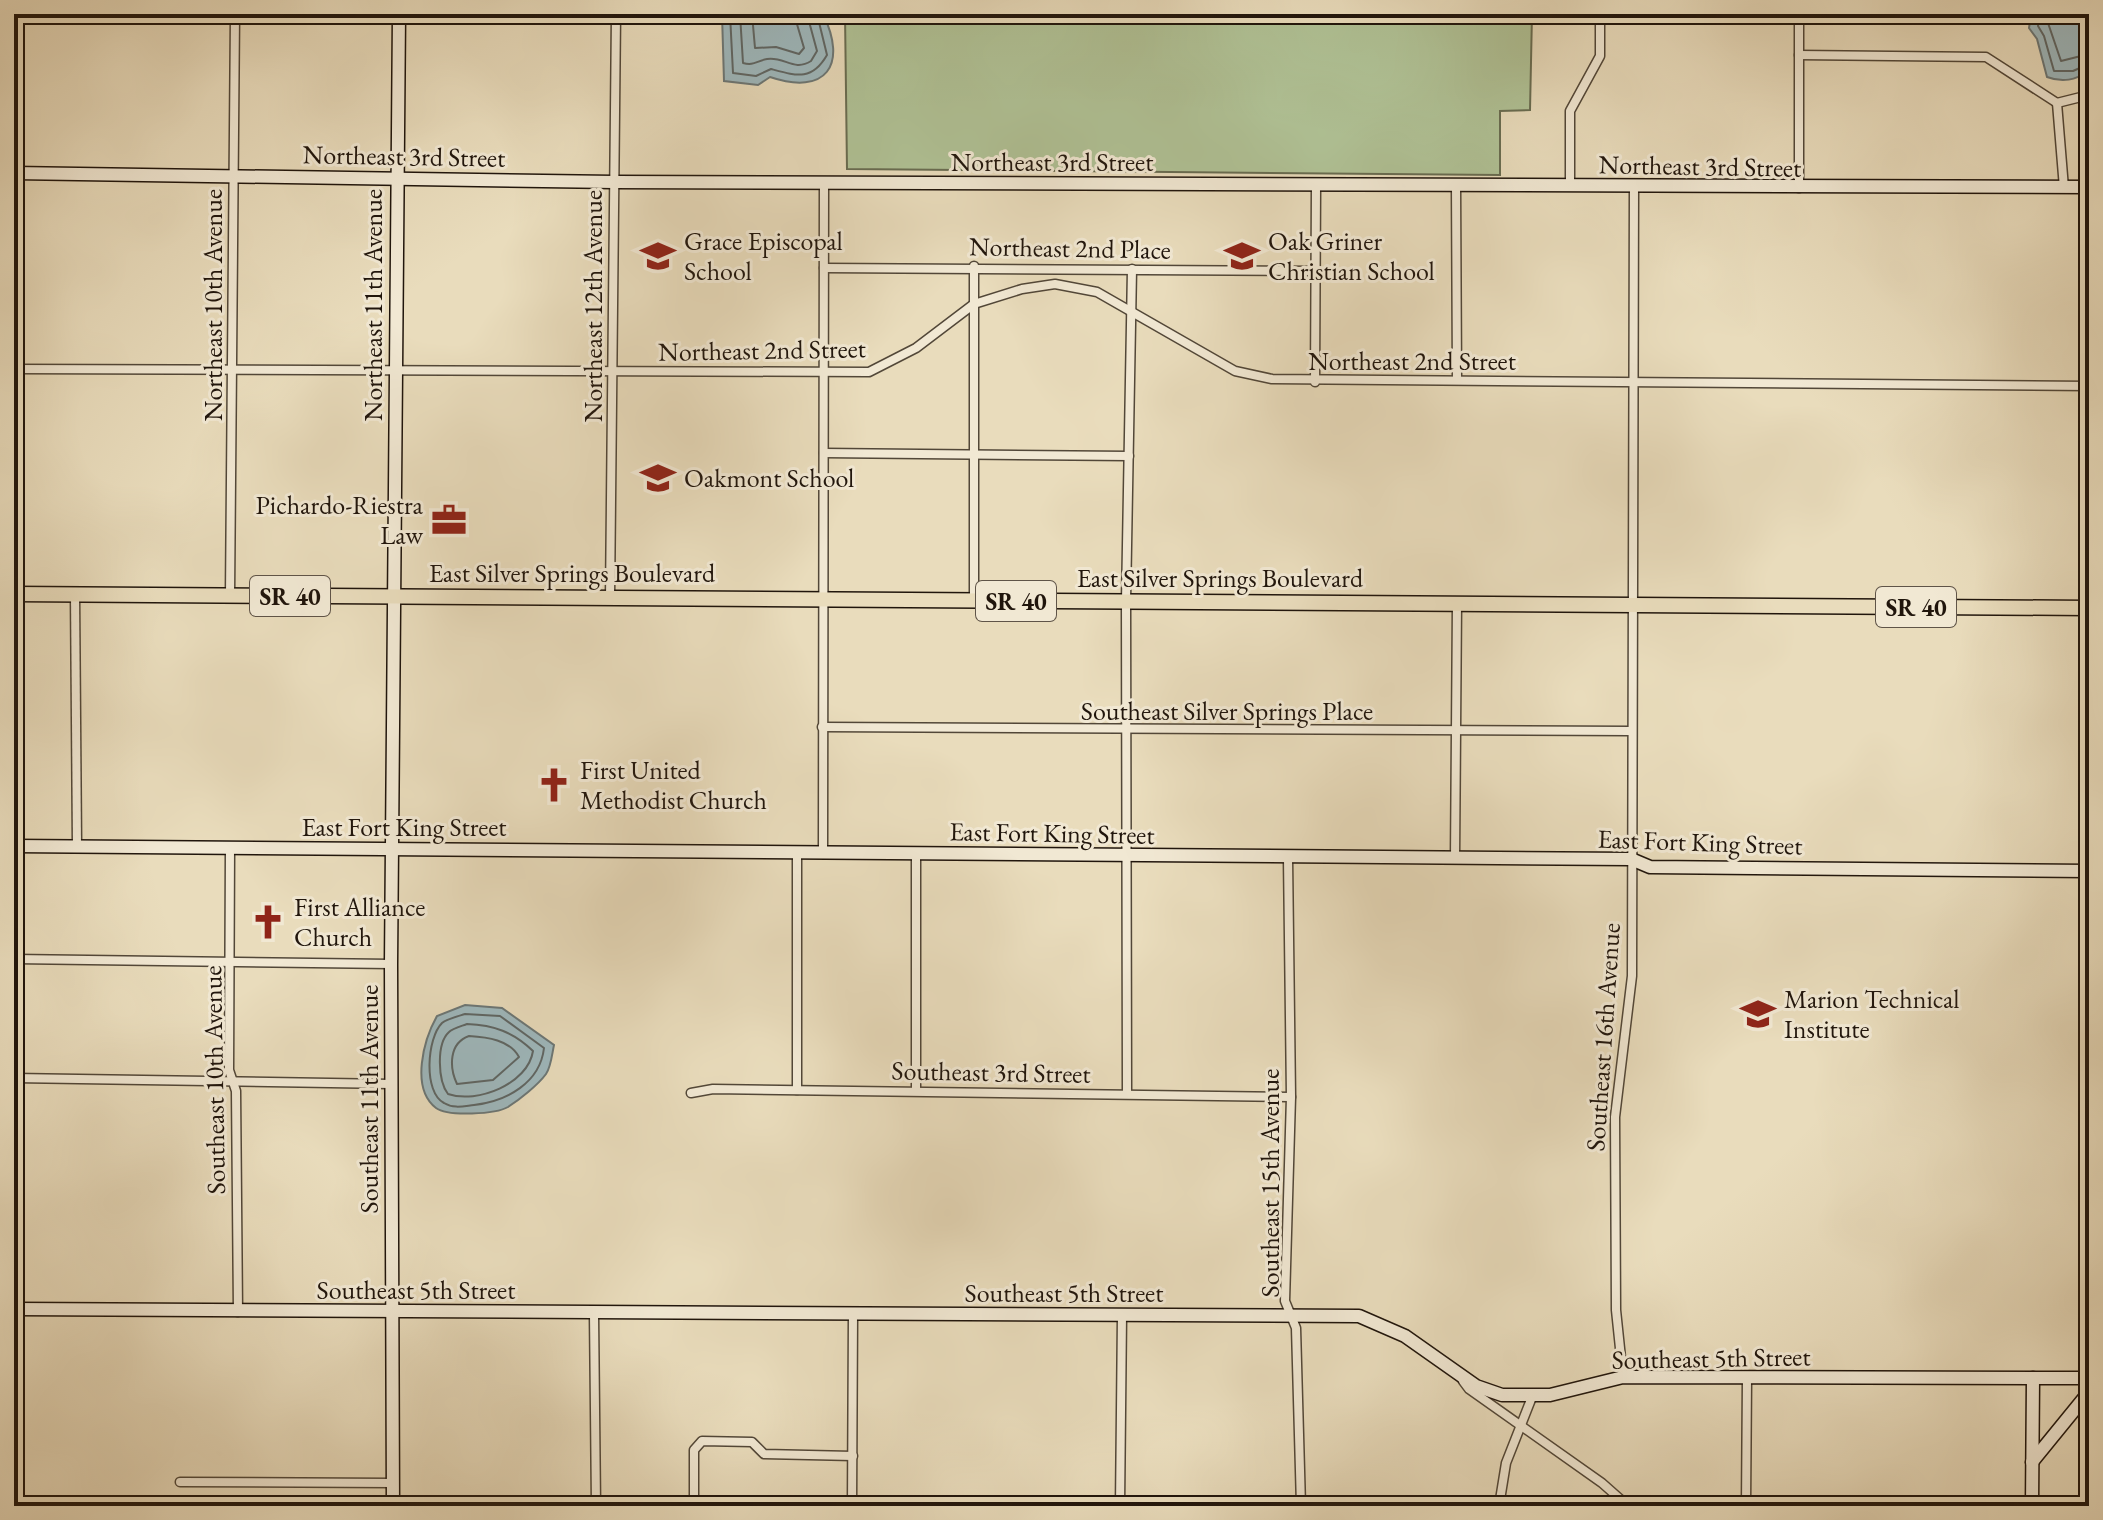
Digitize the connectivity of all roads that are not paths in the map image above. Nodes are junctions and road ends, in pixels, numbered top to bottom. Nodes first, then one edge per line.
1 (235, 14) edge
2 (399, 14) edge
3 (616, 14) edge
4 (1600, 14) edge
5 (1799, 14) edge
6 (1799, 55) junction
7 (2089, 95) edge
8 (2057, 103) junction
9 (14, 173) edge
10 (234, 175) junction
11 (395, 177) junction
12 (614, 182) junction
13 (824, 182) junction
14 (1456, 185) junction
15 (1316, 186) junction
16 (1570, 186) junction
17 (1634, 187) junction
18 (2089, 187) edge
19 (2064, 188) junction
20 (1799, 189) junction
21 (974, 266) junction
22 (824, 268) junction
23 (1050, 268) junction
24 (1132, 269) junction
25 (1316, 271) junction
26 (1050, 285) junction
27 (974, 304) junction
28 (1133, 310) junction
29 (14, 369) edge
30 (234, 370) junction
31 (396, 372) junction
32 (613, 372) junction
33 (824, 373) junction
34 (1457, 380) junction
35 (1315, 382) junction
36 (1633, 383) junction
37 (2089, 386) edge
38 (824, 453) junction
39 (975, 453) junction
40 (1129, 456) junction
41 (14, 594) edge
42 (75, 594) junction
43 (230, 595) junction
44 (393, 596) junction
45 (610, 598) junction
46 (821, 599) junction
47 (974, 601) junction
48 (1126, 601) junction
49 (1457, 603) junction
50 (1631, 604) junction
51 (2089, 608) edge
52 (822, 727) junction
53 (1127, 731) junction
54 (1455, 731) junction
55 (1631, 731) junction
56 (14, 846) edge
57 (77, 846) junction
58 (230, 848) junction
59 (393, 849) junction
60 (797, 852) junction
61 (823, 853) junction
62 (916, 853) junction
63 (1128, 855) junction
64 (1288, 858) junction
65 (1455, 859) junction
66 (1631, 859) junction
67 (2089, 871) edge
68 (14, 959) edge
69 (231, 963) junction
70 (391, 964) junction
71 (14, 1078) edge
72 (234, 1081) junction
73 (391, 1084) junction
74 (797, 1090) junction
75 (916, 1090) junction
76 (691, 1093) dead end
77 (1127, 1094) junction
78 (1291, 1097) junction
79 (14, 1309) edge
80 (238, 1312) junction
81 (393, 1312) junction
82 (594, 1314) junction
83 (853, 1314) junction
84 (1122, 1315) junction
85 (1294, 1317) junction
86 (1458, 1374) junction
87 (1623, 1377) junction
88 (1747, 1378) junction
89 (2033, 1378) junction
90 (2089, 1378) edge
91 (2089, 1392) edge
92 (1532, 1397) junction
93 (1523, 1426) junction
94 (853, 1456) junction
95 (2032, 1462) junction
96 (180, 1482) dead end
97 (393, 1483) junction
98 (393, 1506) edge
99 (596, 1506) edge
100 (694, 1506) edge
101 (852, 1506) edge
102 (1120, 1506) edge
103 (1301, 1506) edge
104 (1499, 1506) edge
105 (1628, 1506) edge
106 (1746, 1506) edge
107 (2032, 1506) edge

1 - 10 street, Northeast 10th Avenue
2 - 11 street, Northeast 11th Avenue
3 - 12 street, Northeast 12th Avenue
4 - 16 street
5 - 6 street
6 - 8 street
6 - 20 street
7 - 8 street
8 - 19 street
9 - 10 street, Northeast 3rd Street
10 - 11 street, Northeast 3rd Street
10 - 30 street, Northeast 10th Avenue
11 - 12 street, Northeast 3rd Street
11 - 31 street, Northeast 11th Avenue
12 - 13 street, Northeast 3rd Street
12 - 32 street, Northeast 12th Avenue
13 - 15 street, Northeast 3rd Street
13 - 22 street
14 - 15 street, Northeast 3rd Street
14 - 16 street, Northeast 3rd Street
14 - 34 street
15 - 25 street
16 - 17 street, Northeast 3rd Street
17 - 20 street, Northeast 3rd Street
17 - 36 street, Southeast 16th Avenue
18 - 19 street, Northeast 3rd Street
19 - 20 street, Northeast 3rd Street
21 - 22 street, Northeast 2nd Place
21 - 23 street, Northeast 2nd Place
21 - 27 street
22 - 33 street
23 - 24 street, Northeast 2nd Place
23 - 26 street
24 - 25 street, Northeast 2nd Place
24 - 28 street
25 - 35 street
26 - 27 street, Northeast 2nd Street
26 - 28 street, Northeast 2nd Street
27 - 33 street, Northeast 2nd Street
27 - 39 street
28 - 35 street, Northeast 2nd Street
28 - 40 street
29 - 30 street, Northeast 2nd Street
30 - 31 street, Northeast 2nd Street
30 - 43 street, Northeast 10th Avenue
31 - 32 street, Northeast 2nd Street
31 - 44 street, Northeast 11th Avenue
32 - 33 street, Northeast 2nd Street
32 - 45 street, Northeast 12th Avenue
33 - 38 street
34 - 35 street, Northeast 2nd Street
34 - 36 street, Northeast 2nd Street
36 - 37 street, Northeast 2nd Street
36 - 50 street, Southeast 16th Avenue
38 - 39 street
38 - 46 street
39 - 40 street
39 - 47 street
40 - 48 street
41 - 42 main road, East Silver Springs Boulevard / SR 40
42 - 43 main road, East Silver Springs Boulevard / SR 40
42 - 57 street
43 - 44 main road, East Silver Springs Boulevard / SR 40
44 - 45 main road, East Silver Springs Boulevard / SR 40
44 - 59 street, Southeast 11th Avenue
45 - 46 main road, East Silver Springs Boulevard / SR 40
46 - 47 main road, East Silver Springs Boulevard / SR 40
46 - 52 street
47 - 48 main road, East Silver Springs Boulevard / SR 40
48 - 49 main road, East Silver Springs Boulevard / SR 40
48 - 53 street
49 - 50 main road, East Silver Springs Boulevard / SR 40
49 - 54 street
50 - 51 main road, East Silver Springs Boulevard / SR 40
50 - 55 street, Southeast 16th Avenue
52 - 53 street, Southeast Silver Springs Place
52 - 61 street
53 - 54 street, Southeast Silver Springs Place
53 - 63 street
54 - 55 street, Southeast Silver Springs Place
54 - 65 street
55 - 66 street, Southeast 16th Avenue
56 - 57 street, East Fort King Street
57 - 58 street, East Fort King Street
58 - 59 street, East Fort King Street
58 - 69 street, Southeast 10th Avenue
59 - 60 street, East Fort King Street
59 - 70 street, Southeast 11th Avenue
60 - 61 street, East Fort King Street
60 - 74 street
61 - 62 street, East Fort King Street
62 - 63 street, East Fort King Street
62 - 75 street
63 - 64 street, East Fort King Street
63 - 77 street
64 - 65 street, East Fort King Street
64 - 78 street, Southeast 15th Avenue
65 - 66 street, East Fort King Street
66 - 67 street, East Fort King Street
66 - 87 street, Southeast 16th Avenue
68 - 69 street
69 - 70 street
69 - 72 street, Southeast 10th Avenue
70 - 73 street, Southeast 11th Avenue
71 - 72 street
72 - 73 street
72 - 80 street, Southeast 10th Avenue
73 - 81 street, Southeast 11th Avenue
74 - 75 street, Southeast 3rd Street
74 - 76 street, Southeast 3rd Street
75 - 77 street, Southeast 3rd Street
77 - 78 street, Southeast 3rd Street
78 - 85 street, Southeast 15th Avenue
79 - 80 street, Southeast 5th Street
80 - 81 street, Southeast 5th Street
81 - 82 street, Southeast 5th Street
81 - 97 street, Southeast 11th Avenue
82 - 83 street, Southeast 5th Street
82 - 99 street
83 - 84 street, Southeast 5th Street
83 - 94 street
84 - 85 street, Southeast 5th Street
84 - 102 street
85 - 86 street, Southeast 5th Street
85 - 103 street, Southeast 15th Avenue
86 - 92 street, Southeast 5th Street
86 - 93 street
87 - 88 street, Southeast 5th Street
87 - 92 street, Southeast 5th Street
88 - 89 street, Southeast 5th Street
88 - 106 street
89 - 90 street, Southeast 5th Street
89 - 95 street
91 - 95 street
92 - 93 street
93 - 104 street
93 - 105 street
94 - 100 street
94 - 101 street
95 - 107 street
96 - 97 street
97 - 98 street, Southeast 11th Avenue

